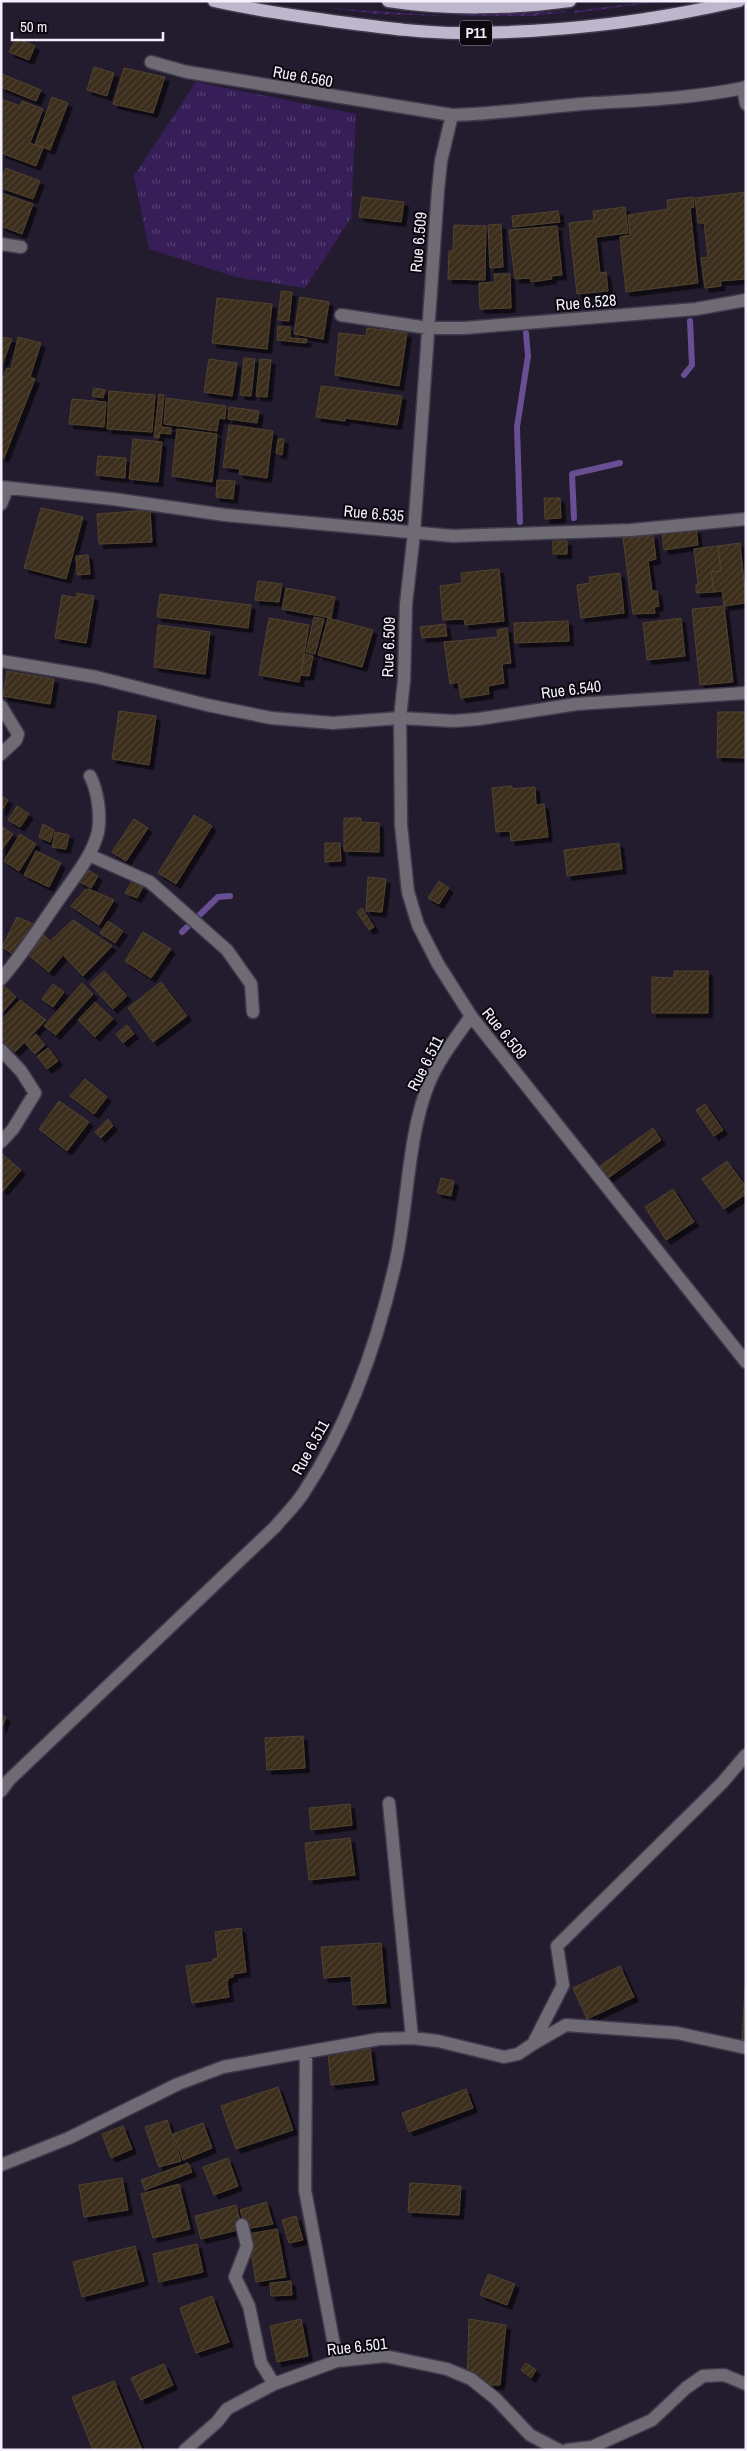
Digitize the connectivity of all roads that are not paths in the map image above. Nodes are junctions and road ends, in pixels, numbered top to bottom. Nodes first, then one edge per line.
1 (214, 1) edge
2 (388, 1) edge
3 (570, 1) edge
4 (739, 1) edge
5 (151, 62) dead end
6 (744, 87) edge
7 (746, 104) edge
8 (452, 115) junction
9 (1, 244) edge
10 (21, 247) dead end
11 (746, 300) edge
12 (342, 315) dead end
13 (428, 328) junction
14 (4, 488) edge
15 (1, 504) edge
16 (746, 519) edge
17 (414, 533) junction
18 (1, 661) edge
19 (746, 692) edge
20 (1, 706) edge
21 (400, 718) junction
22 (1, 754) edge
23 (90, 776) dead end
24 (89, 855) junction
25 (1, 979) edge
26 (253, 1012) dead end
27 (471, 1016) junction
28 (1, 1050) edge
29 (1, 1142) edge
30 (746, 1362) edge
31 (746, 1755) edge
32 (1, 1791) edge
33 (389, 1803) dead end
34 (412, 2038) junction
35 (533, 2044) junction
36 (746, 2048) edge
37 (306, 2052) junction
38 (1, 2165) edge
39 (242, 2225) dead end
40 (337, 2361) junction
41 (274, 2384) junction
42 (746, 2384) edge
43 (185, 2450) edge
44 (559, 2450) edge
45 (567, 2450) edge

1 - 4 main road, P11
2 - 3 main road, P11
5 - 8 street, Rue 6.560
6 - 7 street
6 - 8 street
8 - 13 street, Rue 6.509
9 - 10 street
11 - 13 street, Rue 6.528
12 - 13 street, Rue 6.528
13 - 17 street, Rue 6.509
14 - 15 street
14 - 17 street, Rue 6.535
16 - 17 street, Rue 6.535
17 - 21 street, Rue 6.509
18 - 21 street, Rue 6.540
19 - 21 street, Rue 6.540
20 - 22 street
21 - 27 street, Rue 6.509
23 - 24 street
24 - 25 street
24 - 26 street
27 - 30 street, Rue 6.509
27 - 32 street, Rue 6.511
28 - 29 street
31 - 35 street
33 - 34 street
34 - 35 street
34 - 37 street
35 - 36 street
37 - 38 street
37 - 40 street
39 - 41 street
40 - 41 street, Rue 6.501
40 - 44 street, Rue 6.501
41 - 43 street, Rue 6.501
42 - 45 street

